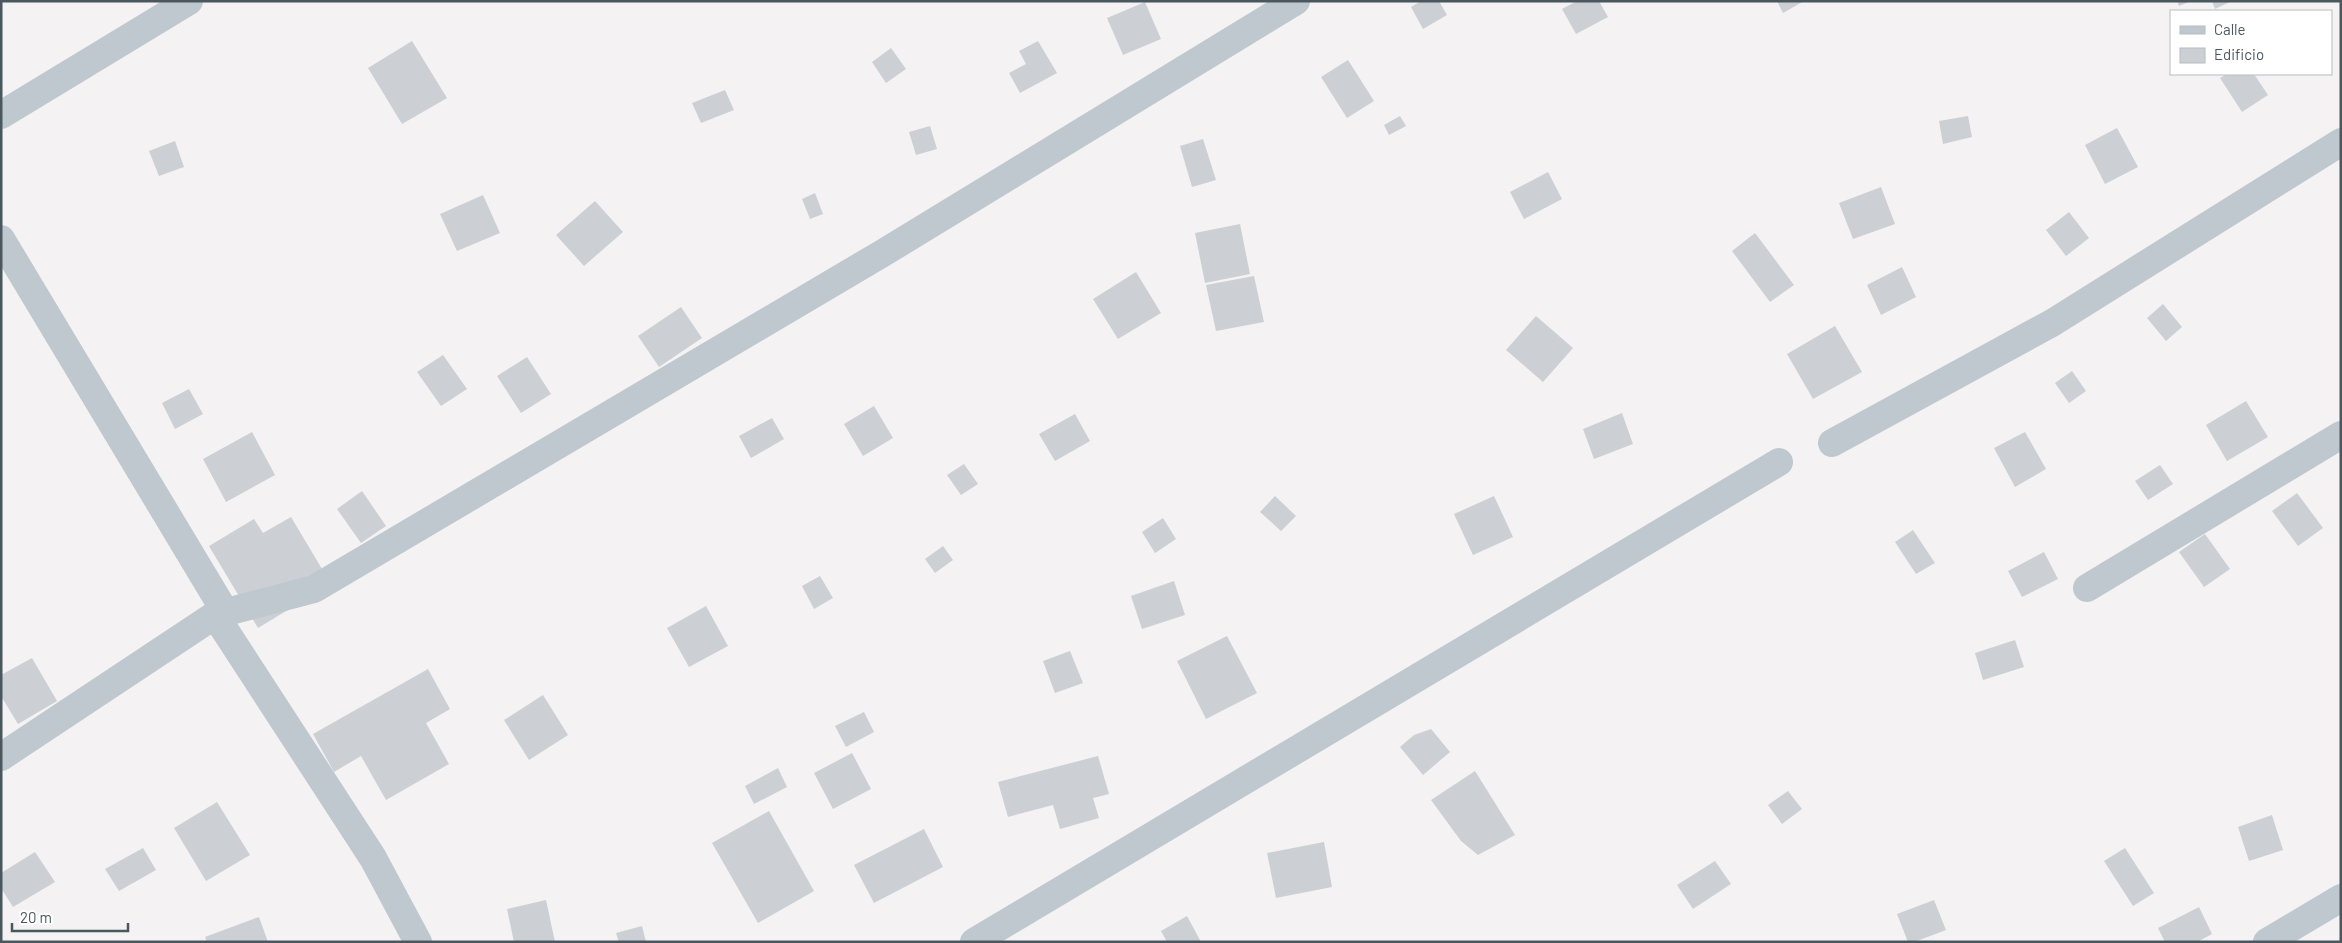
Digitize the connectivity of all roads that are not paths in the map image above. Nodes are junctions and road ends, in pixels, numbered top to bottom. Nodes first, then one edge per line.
1 (189, 1) edge
2 (1296, 1) edge
3 (1, 114) edge
4 (2341, 142) edge
5 (1, 239) edge
6 (2341, 436) edge
7 (1832, 443) dead end
8 (1779, 462) dead end
9 (2087, 588) dead end
10 (215, 615) junction
11 (1, 757) edge
12 (2341, 898) edge
13 (418, 942) edge
14 (974, 942) edge
15 (2267, 942) edge

1 - 3 street
2 - 10 street
4 - 7 street
5 - 10 street
6 - 9 street
8 - 14 street
10 - 11 street
10 - 13 street
12 - 15 street

